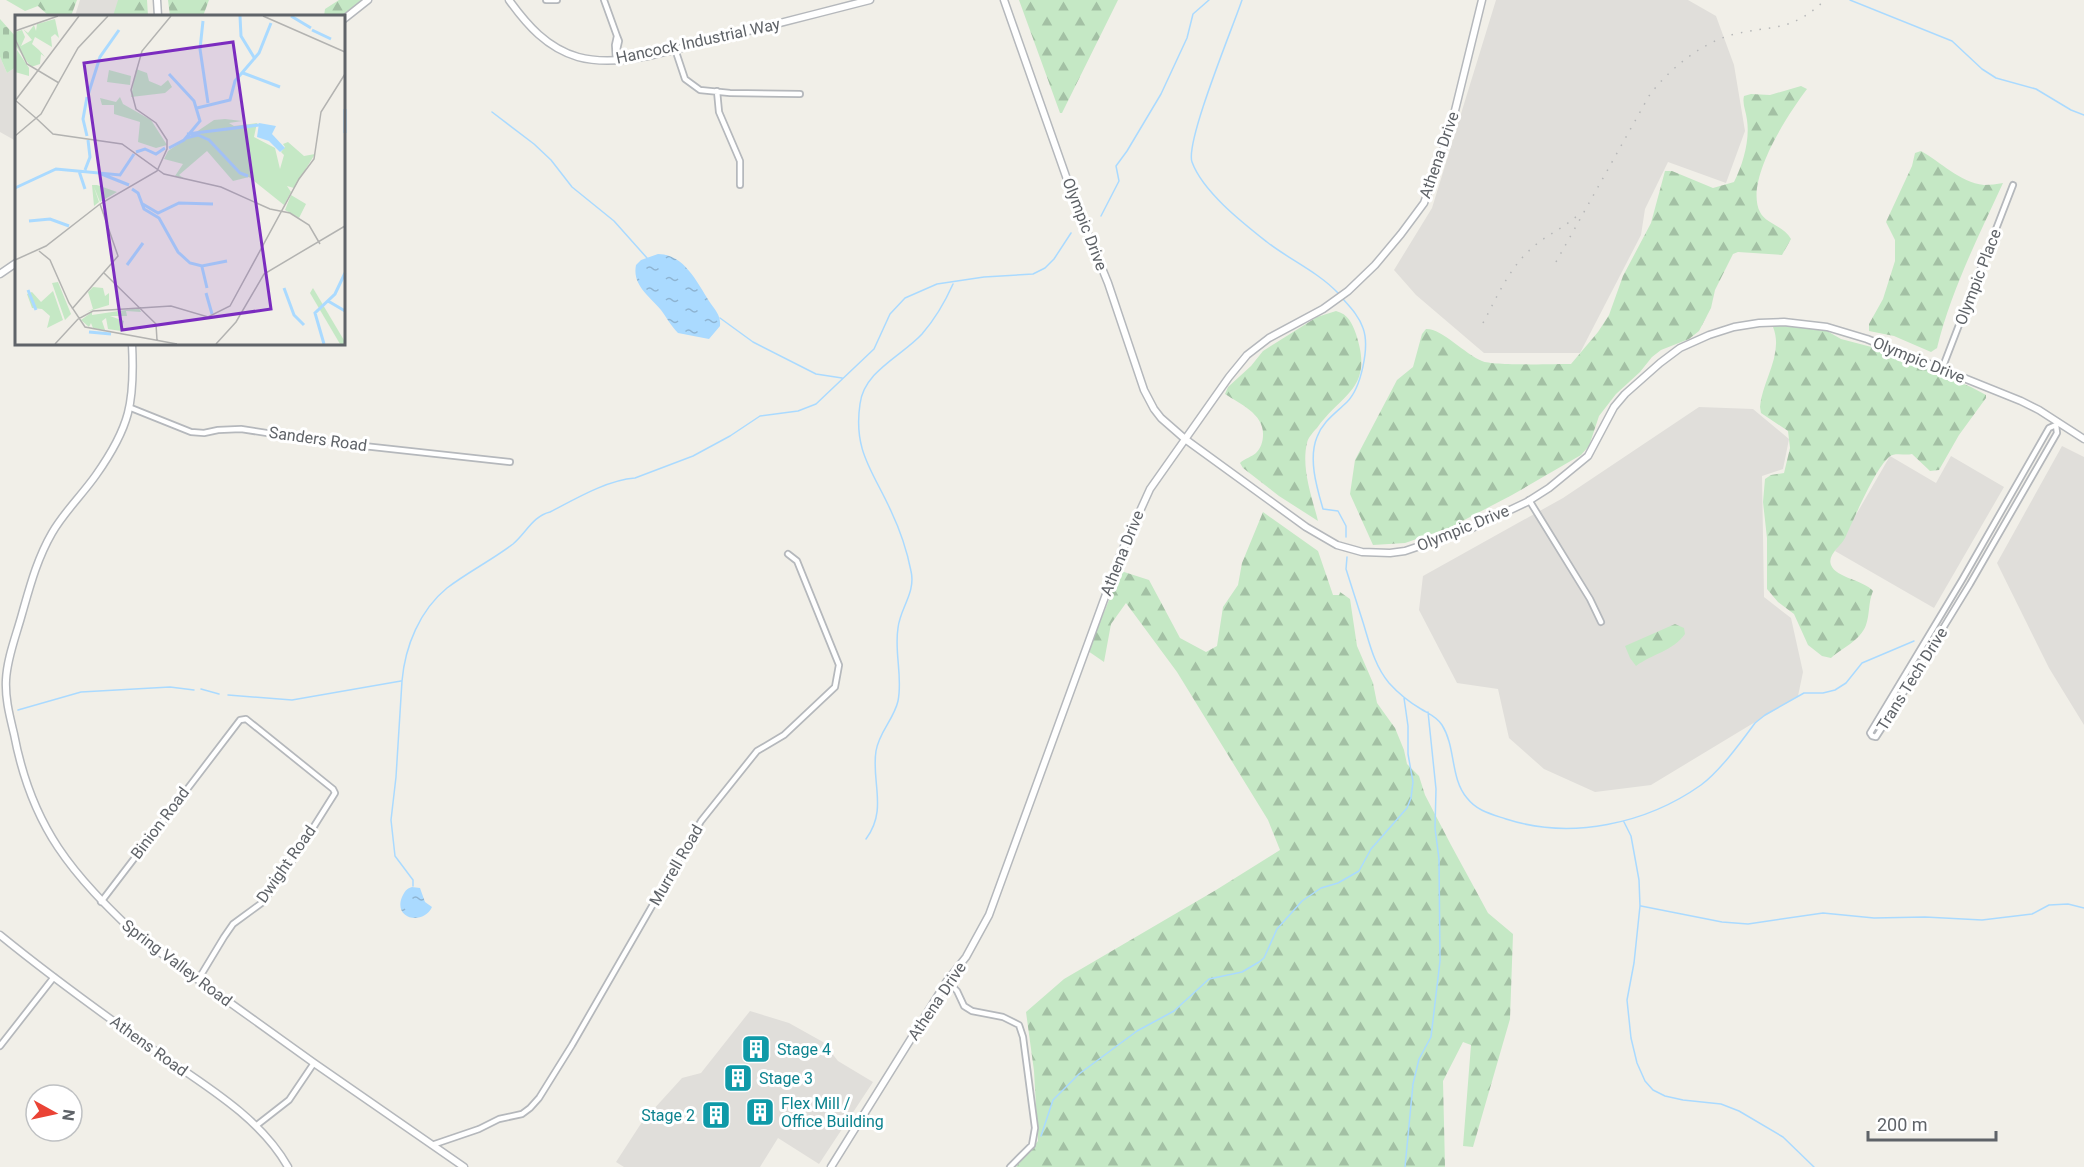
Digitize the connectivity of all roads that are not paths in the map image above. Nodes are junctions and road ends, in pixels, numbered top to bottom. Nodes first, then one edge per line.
1 (368, 0) edge
2 (509, 0) edge
3 (546, 0) edge
4 (557, 0) edge
5 (604, 0) edge
6 (870, 0) edge
7 (1004, 0) edge
8 (1482, 0) edge
9 (345, 18) edge
10 (675, 49) junction
11 (616, 60) junction
12 (717, 91) junction
13 (800, 94) dead end
14 (740, 184) dead end
15 (2013, 185) dead end
16 (15, 264) edge
17 (0, 273) edge
18 (132, 345) edge
19 (1942, 369) junction
20 (131, 408) junction
21 (2057, 424) junction
22 (1185, 439) junction
23 (2084, 439) edge
24 (510, 462) dead end
25 (1529, 500) junction
26 (788, 554) dead end
27 (1962, 580) junction
28 (1970, 584) junction
29 (1601, 622) dead end
30 (1932, 631) junction
31 (1939, 635) junction
32 (1901, 682) junction
33 (1909, 686) junction
34 (316, 775) joint
35 (101, 902) junction
36 (0, 935) edge
37 (54, 977) junction
38 (198, 980) junction
39 (947, 981) junction
40 (0, 1046) edge
41 (314, 1064) junction
42 (257, 1125) junction
43 (432, 1145) junction
44 (288, 1167) edge
45 (464, 1167) edge
46 (831, 1167) edge
47 (1010, 1167) edge

1 - 9 street
2 - 11 street, Hancock Industrial Way
3 - 4 street
5 - 11 street
6 - 10 street, Hancock Industrial Way
7 - 22 street, Olympic Drive
8 - 22 street, Athena Drive
10 - 11 street, Hancock Industrial Way
10 - 12 street
12 - 13 street
12 - 14 street
15 - 19 street, Olympic Place
16 - 17 street
18 - 20 street, Spring Valley Road
19 - 21 street, Olympic Drive
19 - 25 street, Olympic Drive
20 - 24 street, Sanders Road
20 - 35 street, Spring Valley Road
21 - 23 street, Olympic Drive
21 - 27 street, Trans Tech Drive
21 - 28 street, Trans Tech Drive
22 - 25 street, Olympic Drive
22 - 39 street, Athena Drive
25 - 29 street
26 - 43 street, Murrell Road
27 - 28 street
27 - 30 street, Trans Tech Drive
28 - 31 street, Trans Tech Drive
30 - 31 street
30 - 32 street, Trans Tech Drive
31 - 33 street, Trans Tech Drive
32 - 33 street
32 - 33 street, Trans Tech Drive
34 - 35 street, Binion Road
34 - 38 street, Dwight Road
35 - 38 street, Spring Valley Road
36 - 37 street, Athens Road
37 - 40 street
37 - 42 street, Athens Road
38 - 41 street, Spring Valley Road
39 - 46 street, Athena Drive
39 - 47 street
41 - 42 street
41 - 43 street, Spring Valley Road
42 - 44 street, Athens Road
43 - 45 street, Spring Valley Road

